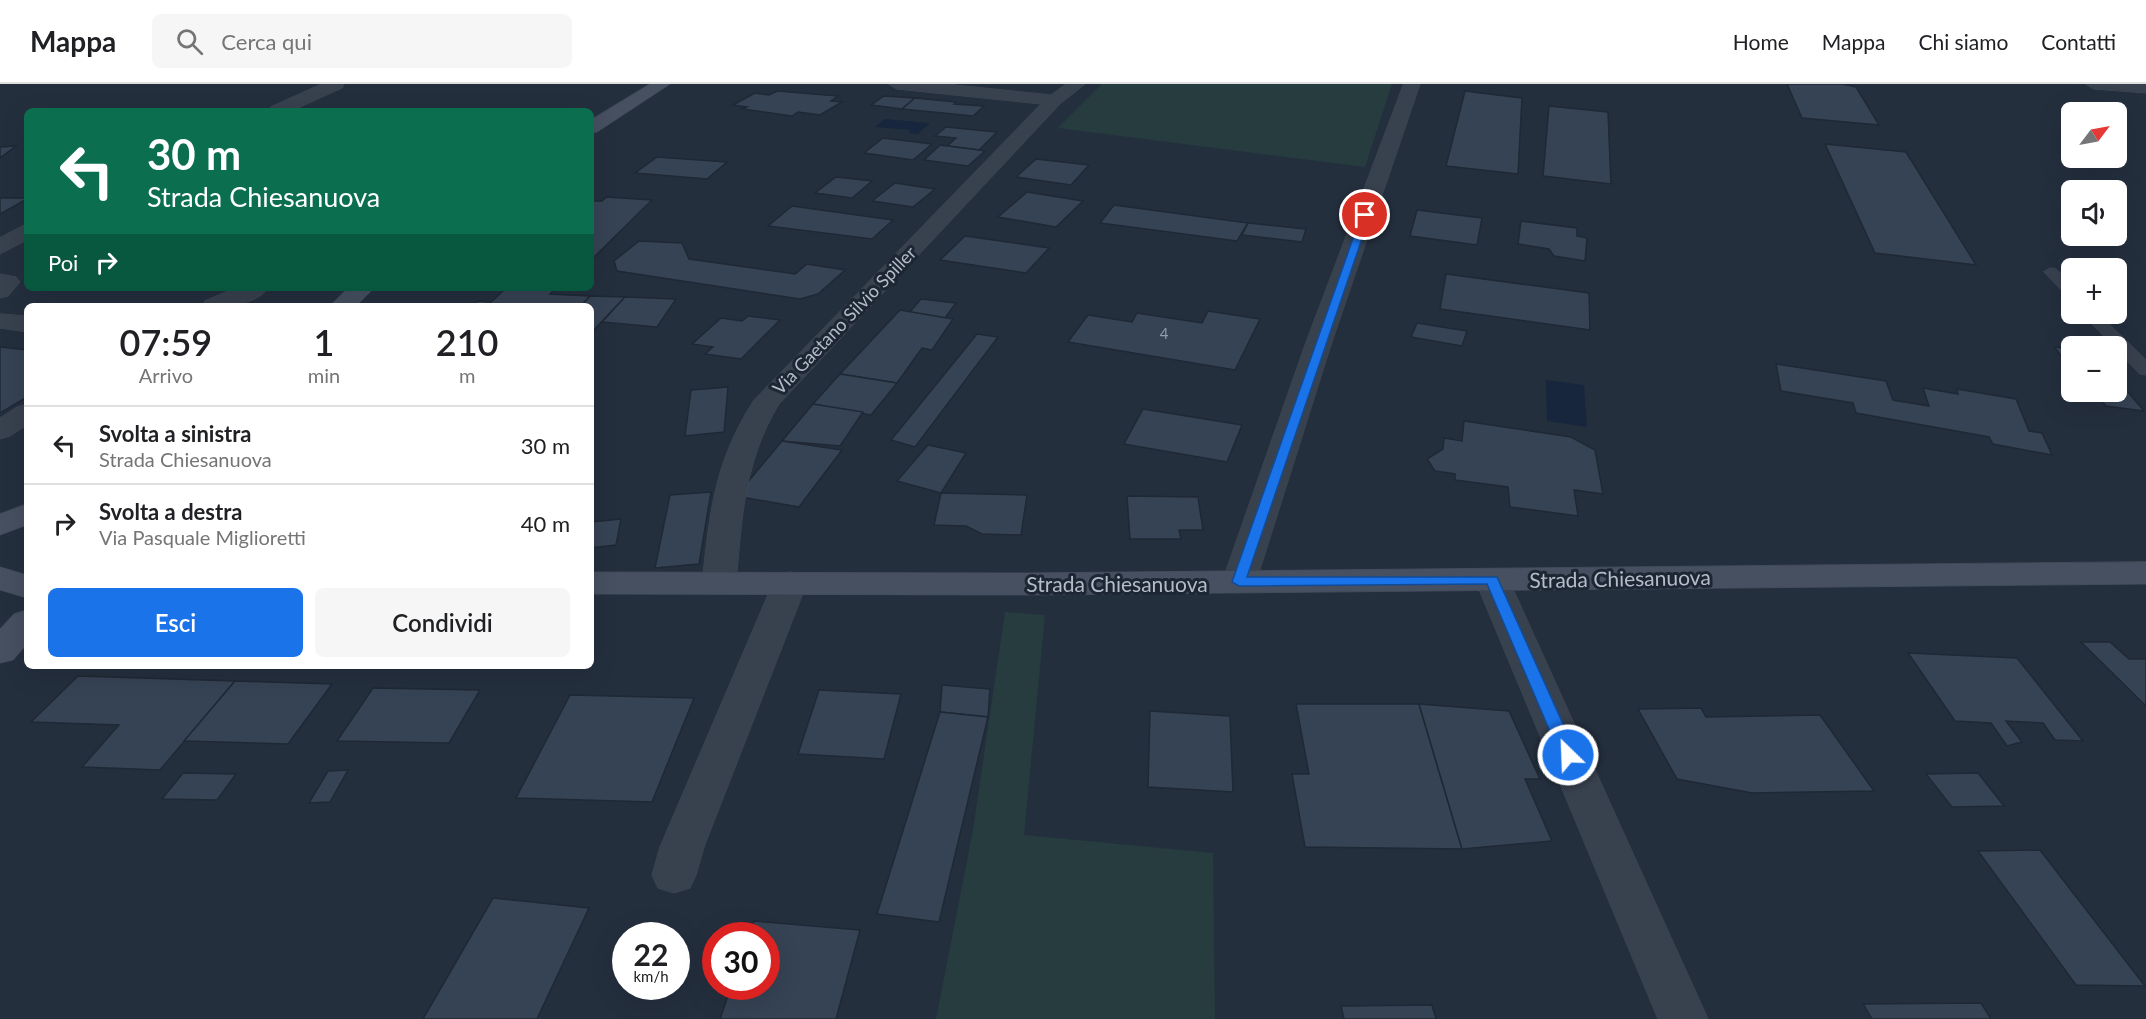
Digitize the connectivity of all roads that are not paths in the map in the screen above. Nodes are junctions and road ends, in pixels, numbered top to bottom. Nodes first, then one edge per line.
1 (336, 84) edge
2 (662, 84) edge
3 (897, 84) edge
4 (1077, 84) edge
5 (1412, 84) edge
6 (2094, 84) edge
7 (2146, 88) edge
8 (1054, 100) junction
9 (283, 108) edge
10 (594, 126) edge
11 (24, 233) edge
12 (0, 247) edge
13 (2051, 272) dead end
14 (0, 281) edge
15 (2061, 282) edge
16 (0, 291) edge
17 (249, 291) edge
18 (359, 291) edge
19 (221, 303) edge
20 (345, 303) edge
21 (0, 321) edge
22 (24, 324) edge
23 (2101, 324) edge
24 (2146, 370) edge
25 (24, 415) edge
26 (0, 430) edge
27 (24, 515) edge
28 (0, 525) edge
29 (2146, 573) edge
30 (0, 578) edge
31 (1492, 580) junction
32 (1239, 582) junction
33 (594, 583) edge
34 (719, 583) junction
35 (790, 583) junction
36 (24, 586) edge
37 (24, 625) edge
38 (0, 651) edge
39 (24, 656) edge
40 (0, 671) edge
41 (674, 875) dead end
42 (1683, 1019) edge

1 - 9 street
2 - 10 main road
3 - 8 street
4 - 8 street, Via Gaetano Silvio Spiller
5 - 32 street
6 - 7 street
8 - 34 street, Via Gaetano Silvio Spiller
11 - 12 street
13 - 15 lane
14 - 16 street
17 - 19 street
18 - 20 main road
21 - 22 street
23 - 24 lane
25 - 26 street
27 - 28 main road
29 - 31 main road, Strada Chiesanuova
30 - 36 main road
31 - 32 main road, Strada Chiesanuova
31 - 42 street
32 - 35 main road, Strada Chiesanuova
33 - 34 main road, Strada Chiesanuova
34 - 35 main road, Strada Chiesanuova
35 - 41 street
37 - 38 main road
39 - 40 main road

